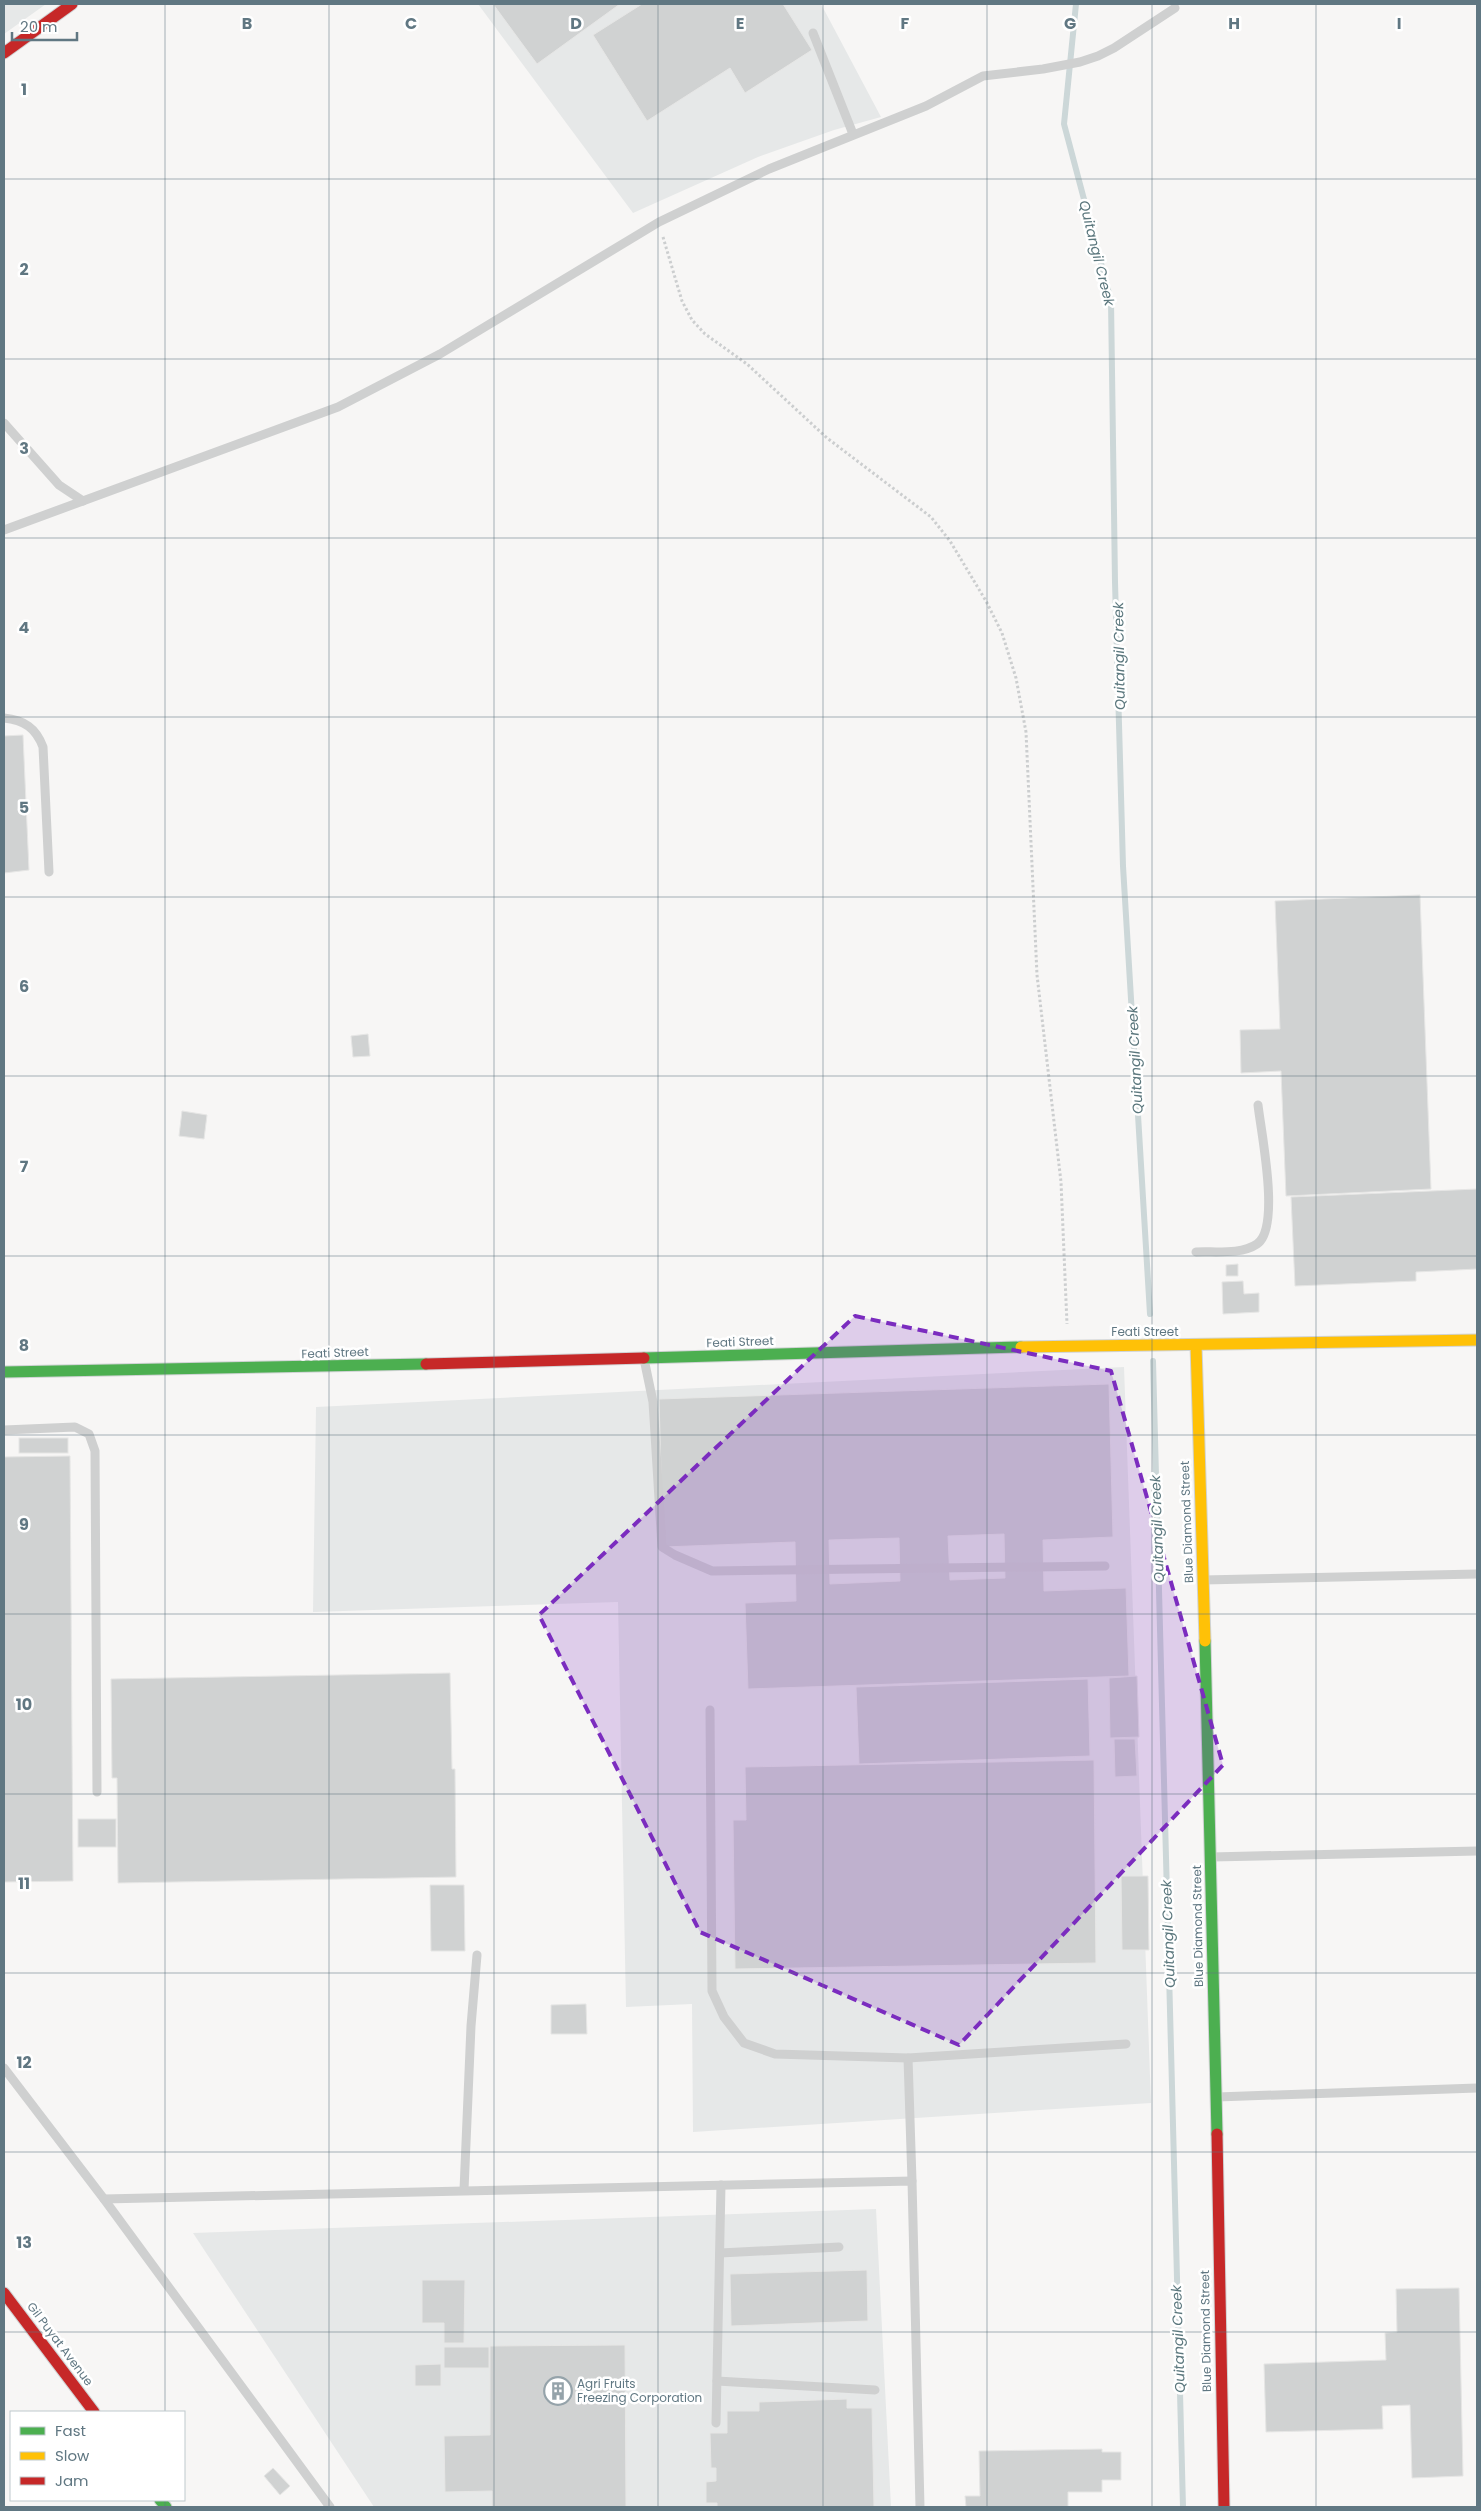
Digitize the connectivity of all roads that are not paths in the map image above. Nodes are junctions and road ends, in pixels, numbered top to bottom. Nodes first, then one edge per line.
1 (72, 4) edge
2 (1175, 8) dead end
3 (813, 33) dead end
4 (4, 53) edge
5 (853, 134) junction
6 (4, 424) edge
7 (82, 501) junction
8 (4, 530) edge
9 (4, 718) edge
10 (50, 872) dead end
11 (1258, 1105) dead end
12 (1196, 1252) dead end
13 (1477, 1340) edge
14 (1196, 1345) junction
15 (644, 1358) junction
16 (4, 1372) edge
17 (4, 1430) edge
18 (1105, 1566) dead end
19 (1477, 1574) edge
20 (1203, 1580) junction
21 (710, 1710) dead end
22 (97, 1792) dead end
23 (1477, 1851) edge
24 (1211, 1857) junction
25 (477, 1955) dead end
26 (1126, 2044) dead end
27 (908, 2058) junction
28 (4, 2068) edge
29 (1477, 2088) edge
30 (1214, 2097) junction
31 (912, 2181) junction
32 (721, 2186) junction
33 (464, 2190) junction
34 (104, 2199) junction
35 (839, 2247) dead end
36 (720, 2253) junction
37 (4, 2293) edge
38 (717, 2381) junction
39 (874, 2390) dead end
40 (93, 2411) edge
41 (716, 2423) dead end
42 (330, 2507) edge
43 (920, 2507) edge
44 (1224, 2507) edge

1 - 4 street
2 - 5 lane
3 - 5 lane
5 - 7 lane
6 - 7 lane
7 - 8 lane
9 - 10 lane
11 - 12 lane
13 - 14 street, Feati Street
14 - 15 street, Feati Street
14 - 20 street, Blue Diamond Street
15 - 16 street, Feati Street
15 - 18 lane
17 - 22 lane
19 - 20 lane
20 - 24 street, Blue Diamond Street
21 - 27 lane
23 - 24 lane
24 - 30 street, Blue Diamond Street
25 - 33 lane
26 - 27 lane
27 - 31 lane
28 - 34 lane
29 - 30 lane
30 - 44 street, Blue Diamond Street
31 - 32 lane
31 - 43 lane
32 - 33 lane
32 - 36 lane
33 - 34 lane
34 - 42 lane
35 - 36 lane
36 - 38 lane
37 - 40 street, Gil Puyat Avenue
38 - 39 lane
38 - 41 lane

